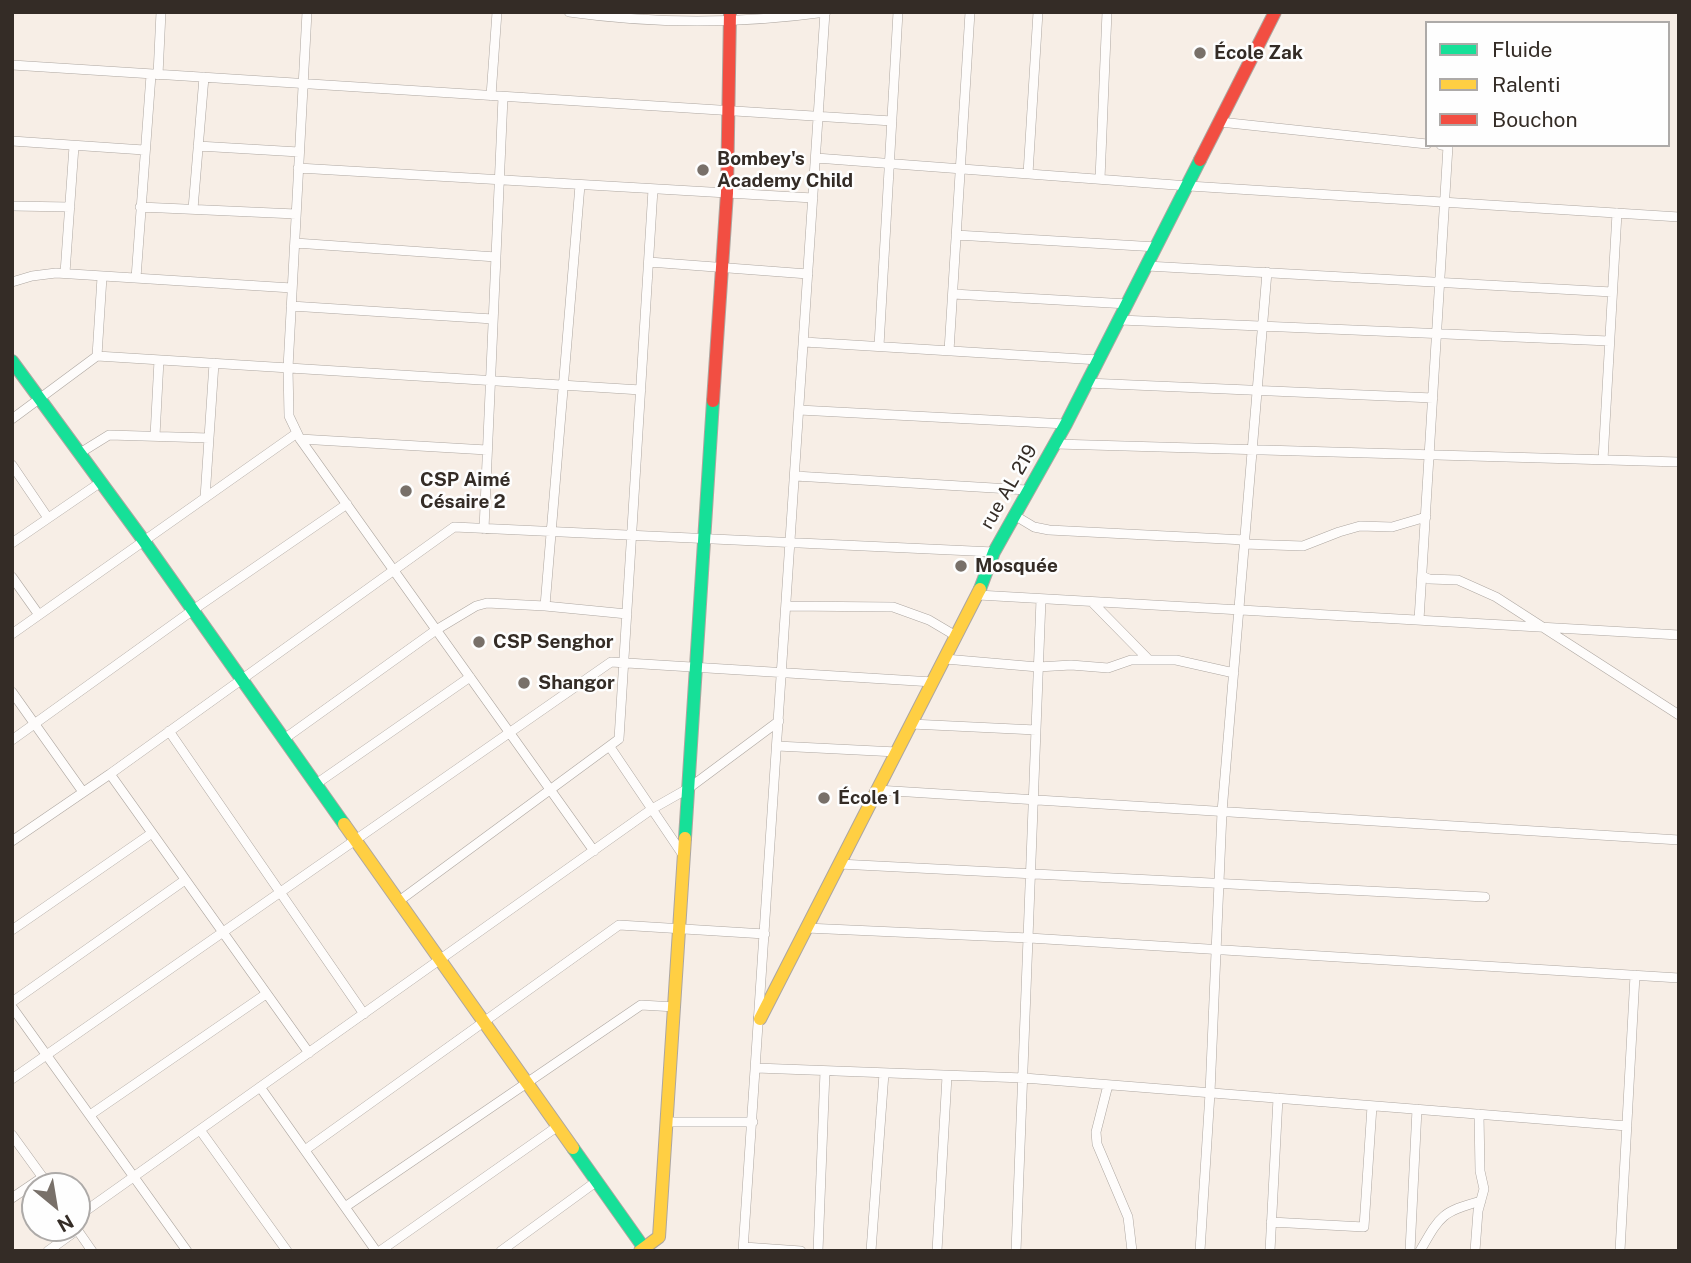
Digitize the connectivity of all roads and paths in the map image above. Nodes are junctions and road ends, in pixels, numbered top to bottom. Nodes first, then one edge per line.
1 (161, 12) edge
2 (307, 12) edge
3 (497, 12) edge
4 (569, 12) edge
5 (825, 12) edge
6 (898, 12) edge
7 (971, 12) edge
8 (1038, 12) edge
9 (1107, 12) edge
10 (1275, 12) edge
11 (730, 17) edge
12 (12, 65) edge
13 (154, 75) junction
14 (204, 77) junction
15 (303, 84) junction
16 (491, 96) junction
17 (503, 97) junction
18 (728, 110) junction
19 (819, 116) junction
20 (892, 121) junction
21 (1220, 122) junction
22 (12, 141) edge
23 (1425, 144) edge
24 (74, 146) junction
25 (198, 146) junction
26 (1448, 147) edge
27 (144, 150) junction
28 (299, 152) junction
29 (816, 158) junction
30 (890, 163) junction
31 (298, 168) junction
32 (961, 169) junction
33 (1028, 174) junction
34 (1100, 179) junction
35 (500, 180) junction
36 (580, 185) junction
37 (1189, 186) junction
38 (653, 189) junction
39 (727, 193) junction
40 (814, 198) junction
41 (1445, 202) junction
42 (12, 206) edge
43 (70, 206) junction
44 (140, 207) junction
45 (193, 209) junction
46 (1616, 213) junction
47 (296, 214) junction
48 (1679, 217) edge
49 (956, 235) junction
50 (295, 243) junction
51 (1157, 247) junction
52 (496, 257) junction
53 (649, 262) junction
54 (1147, 266) junction
55 (722, 268) junction
56 (1267, 272) junction
57 (65, 273) junction
58 (808, 274) junction
59 (102, 277) junction
60 (136, 278) junction
61 (12, 282) edge
62 (1440, 282) junction
63 (292, 288) junction
64 (1612, 292) junction
65 (953, 294) junction
66 (1128, 304) junction
67 (291, 306) junction
68 (493, 319) junction
69 (1120, 320) junction
70 (1263, 326) junction
71 (1437, 334) junction
72 (1609, 341) junction
73 (804, 342) junction
74 (879, 345) junction
75 (949, 351) junction
76 (97, 356) junction
77 (159, 359) junction
78 (1099, 360) junction
79 (12, 361) edge
80 (214, 363) junction
81 (288, 368) junction
82 (491, 380) junction
83 (1087, 383) junction
84 (563, 385) junction
85 (641, 390) junction
86 (1257, 390) junction
87 (40, 398) junction
88 (1433, 398) junction
89 (799, 410) junction
90 (12, 419) edge
91 (1066, 424) junction
92 (155, 436) junction
93 (299, 436) junction
94 (209, 438) junction
95 (1056, 444) junction
96 (488, 450) junction
97 (1252, 450) junction
98 (80, 453) junction
99 (1429, 455) junction
100 (1603, 460) junction
101 (1679, 462) edge
102 (12, 465) edge
103 (795, 476) junction
104 (101, 482) junction
105 (1027, 490) junction
106 (205, 498) junction
107 (347, 504) junction
108 (1014, 516) junction
109 (1426, 517) junction
110 (48, 518) junction
111 (484, 529) junction
112 (551, 531) junction
113 (632, 536) junction
114 (705, 539) junction
115 (144, 541) junction
116 (1244, 542) junction
117 (12, 543) edge
118 (791, 543) junction
119 (994, 552) junction
120 (393, 569) junction
121 (1422, 576) junction
122 (12, 577) edge
123 (978, 595) junction
124 (1041, 599) junction
125 (1092, 602) junction
126 (545, 606) junction
127 (787, 606) junction
128 (193, 610) junction
129 (1239, 610) junction
130 (627, 614) junction
131 (39, 615) junction
132 (1419, 621) junction
133 (1546, 628) junction
134 (436, 630) junction
135 (12, 634) edge
136 (1679, 635) edge
137 (956, 636) junction
138 (945, 659) junction
139 (1148, 659) junction
140 (624, 663) junction
141 (696, 667) junction
142 (1038, 667) junction
143 (782, 673) junction
144 (1234, 673) junction
145 (470, 677) junction
146 (241, 678) junction
147 (933, 682) junction
148 (12, 692) edge
149 (1679, 715) edge
150 (779, 721) junction
151 (35, 724) junction
152 (911, 724) junction
153 (1036, 730) junction
154 (169, 731) junction
155 (510, 732) junction
156 (284, 738) junction
157 (12, 740) edge
158 (777, 746) junction
159 (610, 747) junction
160 (897, 752) junction
161 (110, 774) junction
162 (316, 784) junction
163 (689, 788) junction
164 (551, 790) junction
165 (877, 790) junction
166 (83, 792) junction
167 (1034, 801) junction
168 (652, 810) junction
169 (1222, 812) junction
170 (152, 833) junction
171 (355, 840) junction
172 (1679, 840) edge
173 (12, 841) edge
174 (594, 851) junction
175 (684, 857) junction
176 (839, 864) junction
177 (1031, 874) junction
178 (185, 880) junction
179 (1219, 883) junction
180 (281, 892) junction
181 (1485, 897) dead end
182 (399, 901) junction
183 (806, 928) junction
184 (680, 929) junction
185 (12, 930) edge
186 (223, 933) junction
187 (765, 934) junction
188 (1029, 938) junction
189 (1216, 949) junction
190 (440, 960) junction
191 (1635, 975) junction
192 (1679, 978) edge
193 (267, 994) junction
194 (12, 1004) edge
195 (674, 1007) junction
196 (364, 1014) junction
197 (760, 1018) junction
198 (484, 1022) junction
199 (309, 1053) junction
200 (47, 1055) junction
201 (756, 1068) junction
202 (825, 1071) junction
203 (884, 1073) junction
204 (947, 1076) junction
205 (1024, 1078) junction
206 (12, 1079) edge
207 (527, 1082) junction
208 (1108, 1085) junction
209 (260, 1087) junction
210 (1210, 1093) junction
211 (1278, 1098) junction
212 (1372, 1106) junction
213 (1417, 1109) junction
214 (1479, 1114) junction
215 (90, 1115) junction
216 (667, 1122) junction
217 (752, 1122) junction
218 (558, 1126) junction
219 (1627, 1126) junction
220 (200, 1130) junction
221 (12, 1135) edge
222 (305, 1150) junction
223 (39, 1172) edge
224 (134, 1177) junction
225 (597, 1181) junction
226 (1481, 1200) junction
227 (345, 1206) junction
228 (91, 1207) edge
229 (1272, 1222) junction
230 (746, 1249) edge
231 (644, 1250) edge
232 (187, 1251) edge
233 (287, 1251) edge
234 (378, 1251) edge
235 (501, 1251) edge
236 (801, 1251) edge
237 (818, 1251) edge
238 (871, 1251) edge
239 (937, 1251) edge
240 (1016, 1251) edge
241 (1132, 1251) edge
242 (1200, 1251) edge
243 (1270, 1251) edge
244 (1410, 1251) edge
245 (1420, 1251) edge
246 (1475, 1251) edge
247 (1620, 1251) edge

1 - 13 street
2 - 15 street
3 - 16 street
4 - 11 street
5 - 11 street
5 - 19 street
6 - 20 street
7 - 32 street
8 - 33 street
9 - 34 street
10 - 21 street, rue AL 219
11 - 18 street
12 - 13 street
13 - 14 street
13 - 27 street
14 - 15 street
14 - 25 street
15 - 16 street
15 - 28 street
16 - 17 street
17 - 18 street
17 - 35 street
18 - 19 street
18 - 39 street
19 - 20 street
19 - 29 street
20 - 30 street
21 - 23 street
21 - 37 street, rue AL 219
22 - 24 street
24 - 27 street
24 - 43 street
25 - 28 street
25 - 45 street
26 - 41 street
27 - 44 street
28 - 31 street
29 - 30 street
29 - 40 street
30 - 32 street
30 - 74 street
31 - 35 street
31 - 47 street
32 - 33 street
32 - 49 street
33 - 34 street
34 - 37 street
35 - 36 street
35 - 52 street
36 - 38 street
36 - 84 street
37 - 41 street
37 - 51 street, rue AL 219
38 - 39 street
38 - 53 street
39 - 40 street
39 - 55 street
40 - 58 street
41 - 46 street
41 - 62 street
42 - 43 street
43 - 57 street
44 - 45 street
44 - 60 street
45 - 47 street
46 - 48 street
46 - 64 street
47 - 50 street
49 - 51 street
49 - 65 street
50 - 52 street
50 - 63 street
51 - 54 street, rue AL 219
52 - 68 street
53 - 55 street
53 - 85 street
54 - 56 street
54 - 66 street, rue AL 219
55 - 58 street
55 - 114 street
56 - 62 street
56 - 70 street
57 - 59 street
57 - 61 street
58 - 73 street
59 - 60 street
59 - 76 street
60 - 63 street
62 - 64 street
62 - 71 street
63 - 67 street
64 - 72 street
65 - 66 street
65 - 75 street
66 - 69 street, rue AL 219
67 - 68 street
67 - 81 street
68 - 82 street
69 - 70 street
69 - 78 street, rue AL 219
70 - 71 street
70 - 86 street
71 - 72 street
71 - 88 street
72 - 100 street
73 - 74 street
73 - 89 street
74 - 75 street
75 - 78 street
76 - 77 street
76 - 87 street
77 - 80 street
77 - 92 street
78 - 83 street, rue AL 219
79 - 87 street
80 - 81 street
80 - 94 street
81 - 82 street
81 - 93 street
82 - 84 street
82 - 96 street
83 - 86 street
83 - 91 street, rue AL 219
84 - 85 street
84 - 112 street
85 - 113 street
86 - 88 street
86 - 97 street
87 - 90 street
87 - 98 street
88 - 99 street
89 - 91 street
89 - 103 street
91 - 95 street, rue AL 219
92 - 94 street
92 - 98 street
93 - 96 street
93 - 106 street
93 - 107 street
94 - 106 street
95 - 97 street
95 - 105 street, rue AL 219
96 - 111 street
97 - 99 street
97 - 116 street
98 - 104 street
99 - 100 street
99 - 109 street
100 - 101 street
102 - 110 street
103 - 105 street
103 - 118 street
104 - 110 street
104 - 115 street
105 - 108 street, rue AL 219
106 - 115 street
107 - 120 street
107 - 128 street
108 - 116 street
108 - 119 street, rue AL 219
109 - 116 street
109 - 121 street
110 - 117 street
111 - 112 street
111 - 120 street
112 - 113 street
112 - 126 street
113 - 114 street
113 - 130 street
114 - 118 street
114 - 141 street
115 - 128 street
115 - 131 street
116 - 129 street
118 - 119 street
118 - 127 street
119 - 123 street, rue AL 219
120 - 134 street
120 - 146 street
121 - 132 street
121 - 133 street
122 - 131 street
123 - 124 street
123 - 137 street, rue AL 219
124 - 125 street
124 - 142 street
125 - 129 street
125 - 139 street
126 - 130 street
126 - 134 street
127 - 137 street
127 - 143 street
128 - 146 street
128 - 151 street
129 - 132 street
129 - 144 street
130 - 140 street
131 - 135 street
132 - 133 street
133 - 136 street
133 - 149 street
134 - 145 street
134 - 156 street
137 - 138 street, rue AL 219
138 - 142 street
138 - 147 street, rue AL 219
139 - 142 street
139 - 144 street
140 - 141 street
140 - 155 street
140 - 159 street
141 - 143 street
141 - 163 street
142 - 153 street
143 - 147 street
143 - 150 street
144 - 169 street
145 - 155 street
145 - 162 street
146 - 154 street
146 - 156 street
147 - 152 street, rue AL 219
148 - 151 street
150 - 158 street
150 - 163 street
151 - 157 street
151 - 166 street
152 - 153 street
152 - 160 street, rue AL 219
153 - 167 street
154 - 161 street
154 - 180 street
155 - 164 street
155 - 171 street
156 - 162 street
158 - 160 street
158 - 187 street
159 - 164 street
159 - 168 street
160 - 165 street, rue AL 219
161 - 166 street
161 - 170 street
162 - 171 street
163 - 168 street
163 - 175 street
164 - 174 street
164 - 182 street
165 - 167 street
165 - 176 street, rue AL 219
166 - 173 street
167 - 169 street
167 - 177 street
168 - 174 street
168 - 175 street
169 - 172 street
169 - 179 street
170 - 178 street
170 - 185 street
171 - 180 street
171 - 182 street
174 - 190 street
175 - 184 street
176 - 177 street
176 - 183 street, rue AL 219
177 - 179 street
177 - 188 street
178 - 186 street
178 - 194 street
179 - 181 street
179 - 189 street
180 - 186 street
180 - 196 street
182 - 190 street
183 - 188 street
183 - 197 street, rue AL 219
184 - 187 street
184 - 195 street
184 - 198 street
186 - 193 street
186 - 200 street
187 - 197 street
188 - 189 street
188 - 205 street
189 - 191 street
189 - 210 street
190 - 196 street
190 - 198 street
191 - 192 street
191 - 219 street
193 - 199 street
193 - 215 street
194 - 200 street
195 - 207 street
195 - 216 street
196 - 199 street
197 - 201 street
198 - 207 street
198 - 222 street
199 - 209 street
200 - 206 street
200 - 215 street
201 - 202 street
201 - 217 street
202 - 203 street
202 - 237 street
203 - 204 street
203 - 238 street
204 - 205 street
204 - 239 street
205 - 208 street
205 - 240 street
207 - 218 street
207 - 227 street
208 - 210 street
208 - 241 street
209 - 220 street
209 - 222 street
210 - 211 street
210 - 242 street
211 - 212 street
211 - 229 street
212 - 213 street
212 - 229 street
213 - 214 street
213 - 244 street
214 - 219 street
214 - 226 street
215 - 224 street
216 - 217 street
216 - 231 street
217 - 230 street
218 - 225 street
218 - 234 street
219 - 247 street
220 - 224 street
220 - 233 street
221 - 223 street
222 - 227 street
224 - 228 street
224 - 232 street
225 - 231 street
225 - 235 street
226 - 245 street
226 - 246 street
227 - 234 street
229 - 243 street
230 - 236 street

